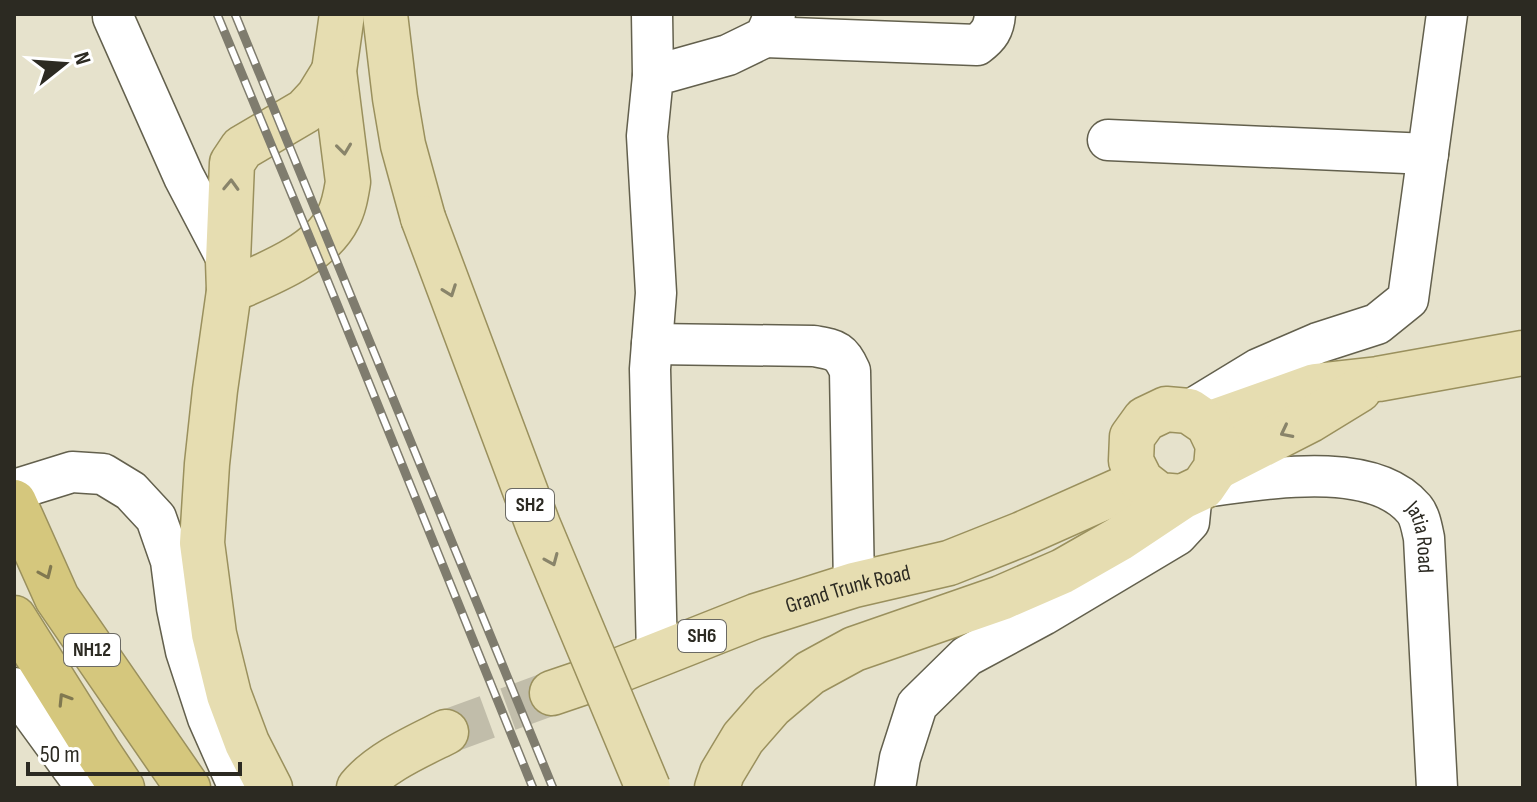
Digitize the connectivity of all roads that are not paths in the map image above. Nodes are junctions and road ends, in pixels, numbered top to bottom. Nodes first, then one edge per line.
1 (342, 14) edge
2 (385, 14) edge
3 (652, 14) edge
4 (995, 14) edge
5 (1447, 14) edge
6 (113, 17) dead end
7 (770, 25) edge
8 (334, 71) junction
9 (653, 76) junction
10 (1108, 140) dead end
11 (1428, 154) junction
12 (229, 276) junction
13 (652, 344) junction
14 (1523, 353) edge
15 (1378, 379) junction
16 (1198, 417) junction
17 (1141, 481) junction
18 (1198, 486) junction
19 (14, 490) edge
20 (14, 502) edge
21 (854, 585) junction
22 (14, 618) edge
23 (657, 655) junction
24 (14, 688) edge
25 (552, 693) tunnel mouth
26 (446, 732) tunnel mouth
27 (87, 788) edge
28 (122, 788) edge
29 (188, 788) edge
30 (239, 788) edge
31 (270, 788) edge
32 (359, 788) edge
33 (648, 788) edge
34 (717, 788) edge
35 (895, 788) edge
36 (1437, 788) edge

1 - 8 main road
2 -> 33 main road, SH2, bridge
3 - 9 street
4 - 7 street
5 - 11 street
6 - 12 street
7 - 9 street
12 -> 8 main road
8 -> 12 main road
9 - 13 street
10 - 11 street
11 - 16 street
12 - 31 main road
13 - 21 street
13 - 23 street
14 - 15 main road
15 - 16 main road
15 -> 18 main road
16 - 17 main road
16 - 18 main road
17 - 18 main road
17 - 21 main road, Grand Trunk Road / SH6
18 - 34 main road
18 - 35 street
18 - 36 street, Jatia Road
19 - 30 street
20 -> 29 highway, NH12
21 - 23 main road, Grand Trunk Road / SH6
28 -> 22 highway, NH12
23 - 25 main road, Grand Trunk Road / SH6
24 - 27 street
26 - 32 main road

